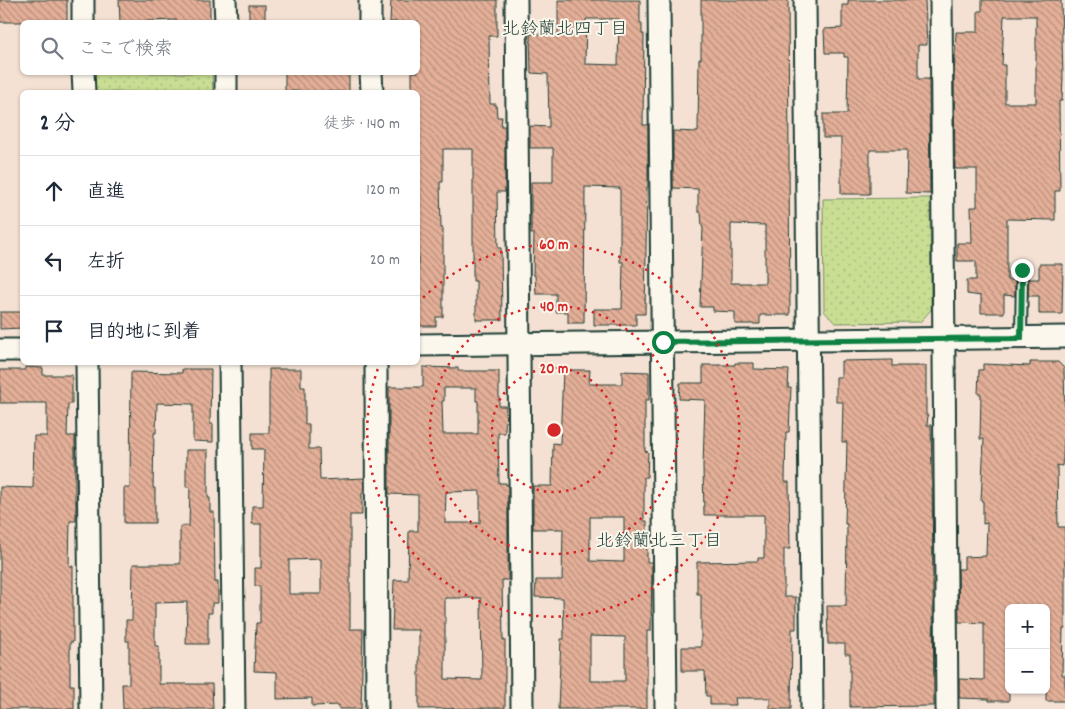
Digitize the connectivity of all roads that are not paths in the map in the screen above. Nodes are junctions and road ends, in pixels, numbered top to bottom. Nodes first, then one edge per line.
1 (83, 0) edge
2 (225, 0) edge
3 (370, 0) edge
4 (516, 0) edge
5 (659, 0) edge
6 (805, 0) edge
7 (941, 0) edge
8 (83, 20) edge
9 (226, 20) edge
10 (370, 20) edge
11 (84, 75) edge
12 (226, 75) edge
13 (371, 75) edge
14 (84, 90) edge
15 (226, 90) edge
16 (372, 90) edge
17 (1022, 270) dead end
18 (1065, 337) edge
19 (1021, 338) junction
20 (944, 339) junction
21 (809, 340) junction
22 (663, 342) junction
23 (519, 344) junction
24 (420, 345) edge
25 (0, 350) edge
26 (20, 350) edge
27 (87, 365) edge
28 (230, 365) edge
29 (376, 365) edge
30 (91, 709) edge
31 (234, 709) edge
32 (377, 709) edge
33 (522, 709) edge
34 (666, 709) edge
35 (812, 709) edge
36 (947, 709) edge

1 - 8 street
2 - 9 street
3 - 10 street
4 - 23 street
5 - 22 street
6 - 21 street
7 - 20 street
11 - 14 street
12 - 15 street
13 - 16 street
17 - 19 lane
18 - 19 street
19 - 20 street
20 - 21 street
20 - 36 street
21 - 22 street
21 - 35 street
22 - 23 street
22 - 34 street
23 - 24 street
23 - 33 street
25 - 26 street
27 - 30 street
28 - 31 street
29 - 32 street

